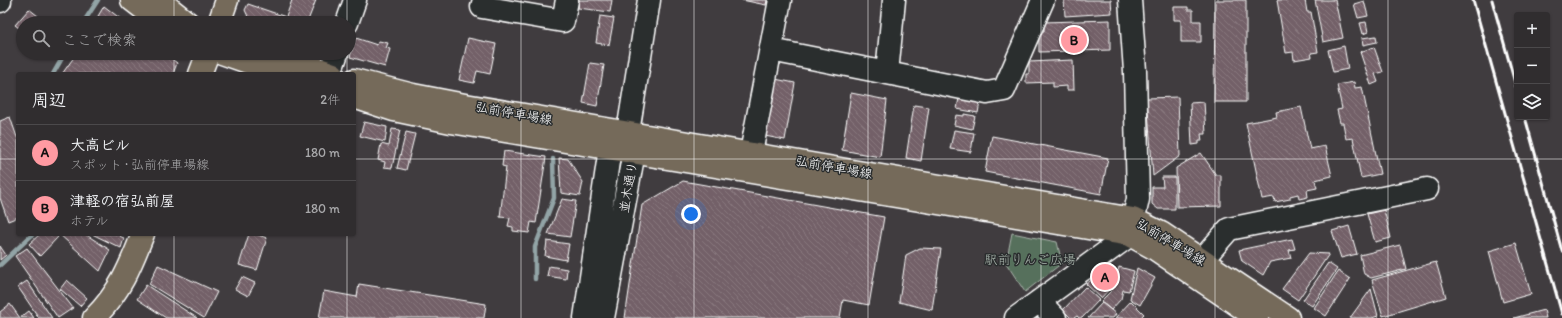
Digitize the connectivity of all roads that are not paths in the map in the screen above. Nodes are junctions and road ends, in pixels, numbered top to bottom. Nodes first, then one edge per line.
1 (132, 0) edge
2 (159, 0) edge
3 (227, 0) edge
4 (355, 0) edge
5 (484, 0) edge
6 (567, 0) edge
7 (649, 0) edge
8 (780, 0) edge
9 (894, 0) edge
10 (1043, 0) edge
11 (1130, 0) edge
12 (153, 16) edge
13 (179, 16) edge
14 (221, 16) edge
15 (349, 16) edge
16 (771, 50) junction
17 (205, 60) edge
18 (242, 60) edge
19 (293, 60) edge
20 (335, 60) edge
21 (201, 72) edge
22 (276, 72) edge
23 (326, 72) edge
24 (332, 72) edge
25 (887, 73) junction
26 (356, 81) edge
27 (356, 99) edge
28 (628, 132) junction
29 (610, 148) junction
30 (634, 152) junction
31 (751, 153) junction
32 (1427, 189) dead end
33 (1131, 227) junction
34 (142, 236) edge
35 (1202, 260) junction
36 (1039, 302) junction
37 (94, 318) edge
38 (584, 318) edge
39 (603, 318) edge
40 (1016, 318) edge
41 (1055, 318) edge
42 (1257, 318) edge
43 (1288, 318) edge

1 - 12 main road
2 - 13 main road
3 - 14 main road
4 - 15 street
5 - 6 street
7 - 28 street
8 - 16 street
9 - 25 street
10 - 25 street
11 - 33 street
16 - 25 street
16 - 31 street
17 - 21 main road
18 - 22 main road
19 - 23 main road
20 - 24 street
26 - 28 main road, 弘前停車場線
27 - 29 main road, 弘前停車場線
28 - 29 street, 並木通り
28 - 30 street, 並木通り
28 - 31 main road, 弘前停車場線
29 - 30 main road, 弘前停車場線
29 - 38 street, 並木通り
30 - 33 main road, 弘前停車場線
30 - 39 street, 並木通り
31 - 33 main road, 弘前停車場線
32 - 35 street
33 - 35 main road, 弘前停車場線
33 - 36 street
33 - 42 main road, 弘前停車場線
34 - 37 main road
35 - 43 main road, 弘前停車場線
36 - 40 street
36 - 41 street

